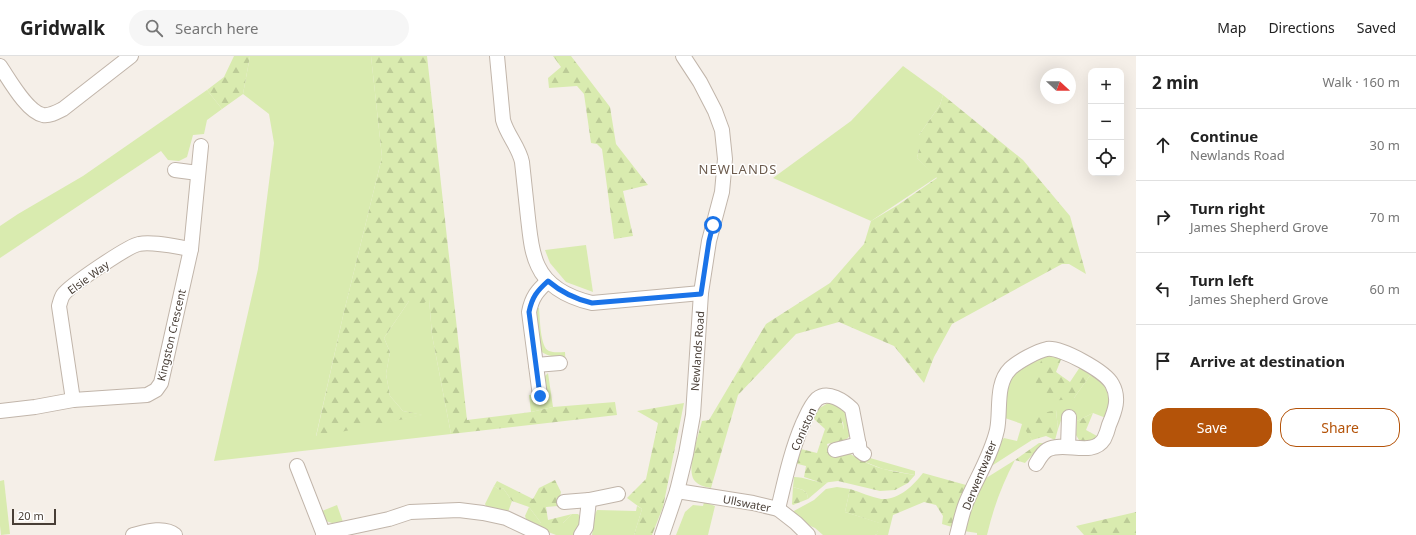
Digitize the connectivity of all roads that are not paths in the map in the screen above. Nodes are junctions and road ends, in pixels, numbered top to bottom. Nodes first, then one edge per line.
1 (131, 56) edge
2 (497, 56) edge
3 (683, 56) edge
4 (0, 66) edge
5 (201, 146) dead end
6 (175, 170) dead end
7 (198, 173) junction
8 (191, 249) junction
9 (548, 281) junction
10 (701, 294) junction
11 (560, 363) dead end
12 (536, 365) junction
13 (540, 396) dead end
14 (73, 400) junction
15 (0, 412) edge
16 (1069, 417) dead end
17 (1068, 447) junction
18 (835, 450) dead end
19 (1036, 464) dead end
20 (297, 466) dead end
21 (677, 491) junction
22 (618, 494) dead end
23 (589, 500) junction
24 (564, 502) dead end
25 (778, 509) junction
26 (324, 534) edge
27 (133, 535) edge
28 (175, 535) edge
29 (542, 535) edge
30 (581, 535) edge
31 (662, 535) edge
32 (808, 535) edge
33 (957, 535) edge

1 - 4 street
2 - 9 street
3 - 10 street, Newlands Road
5 - 7 street, Kingston Crescent
6 - 7 street
7 - 8 street, Kingston Crescent
8 - 14 street, Kingston Crescent
8 - 14 street, Elsie Way
9 - 10 street
9 - 12 street
10 - 21 street, Newlands Road
11 - 12 street
12 - 13 street
14 - 15 street, Kingston Crescent
16 - 17 street
17 - 19 street, Derwentwater
17 - 33 street, Derwentwater
18 - 25 street, Coniston
20 - 26 street
21 - 25 street, Ullswater
21 - 31 street, Newlands Road
22 - 23 street
23 - 24 street
23 - 30 street
25 - 32 street, Ullswater
26 - 29 street
27 - 28 street

